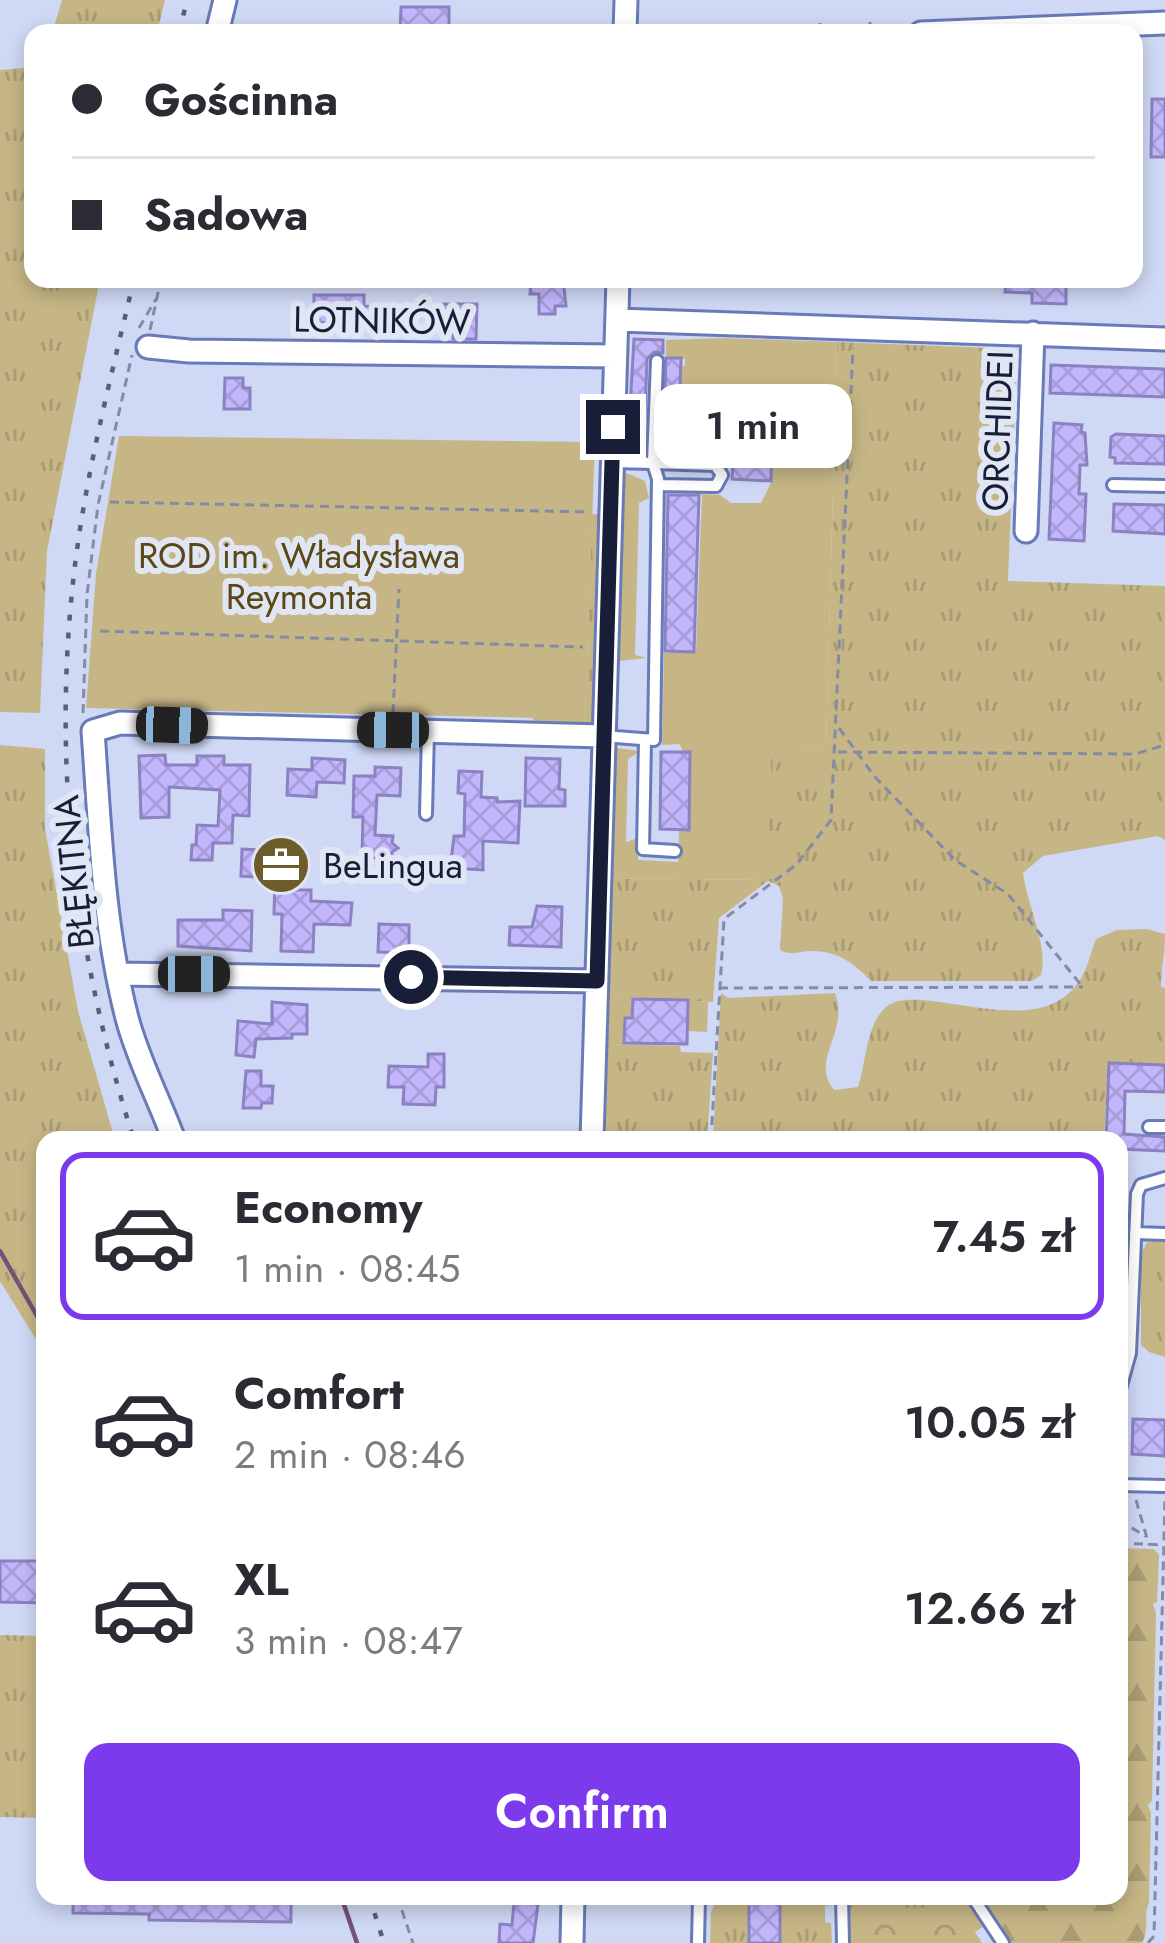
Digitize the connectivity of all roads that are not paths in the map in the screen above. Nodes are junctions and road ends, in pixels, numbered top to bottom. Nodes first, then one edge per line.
1 (617, 288) edge
2 (616, 320) junction
3 (1034, 333) junction
4 (1165, 339) edge
5 (139, 344) road end
6 (615, 356) junction
7 (657, 361) dead end
8 (611, 462) junction
9 (653, 463) junction
10 (658, 485) junction
11 (1113, 485) dead end
12 (1165, 486) edge
13 (1026, 532) dead end
14 (428, 731) junction
15 (603, 736) junction
16 (645, 740) junction
17 (426, 814) dead end
18 (675, 851) dead end
19 (118, 974) junction
20 (597, 981) junction
21 (1149, 1127) dead end
22 (1165, 1127) edge
23 (170, 1131) edge
24 (592, 1131) edge
25 (1165, 1178) edge
26 (1135, 1233) junction
27 (1165, 1234) edge
28 (1128, 1360) edge
29 (1128, 1485) edge
30 (1165, 1486) edge
31 (573, 1905) edge
32 (699, 1905) edge
33 (842, 1905) edge
34 (978, 1905) edge
35 (572, 1943) edge
36 (698, 1943) edge
37 (843, 1943) edge
38 (1004, 1943) edge

1 - 2 street
2 - 3 street
2 - 6 street
3 - 4 street
3 - 13 street, ORCHIDEI
5 - 6 street, LOTNIKÓW
6 - 8 street
7 - 9 lane
8 - 9 lane
8 - 15 street
9 - 10 lane
9 - 10 lane
10 - 16 lane
11 - 12 lane
14 - 15 street
14 - 17 lane
14 - 19 street, BŁĘKITNA
15 - 16 lane
15 - 20 street
16 - 18 lane
19 - 20 street
19 - 23 street, BŁĘKITNA
20 - 24 street
21 - 22 lane
25 - 26 lane
26 - 27 lane
26 - 28 lane
29 - 30 lane
31 - 35 street
32 - 36 lane
33 - 37 lane
34 - 38 lane

